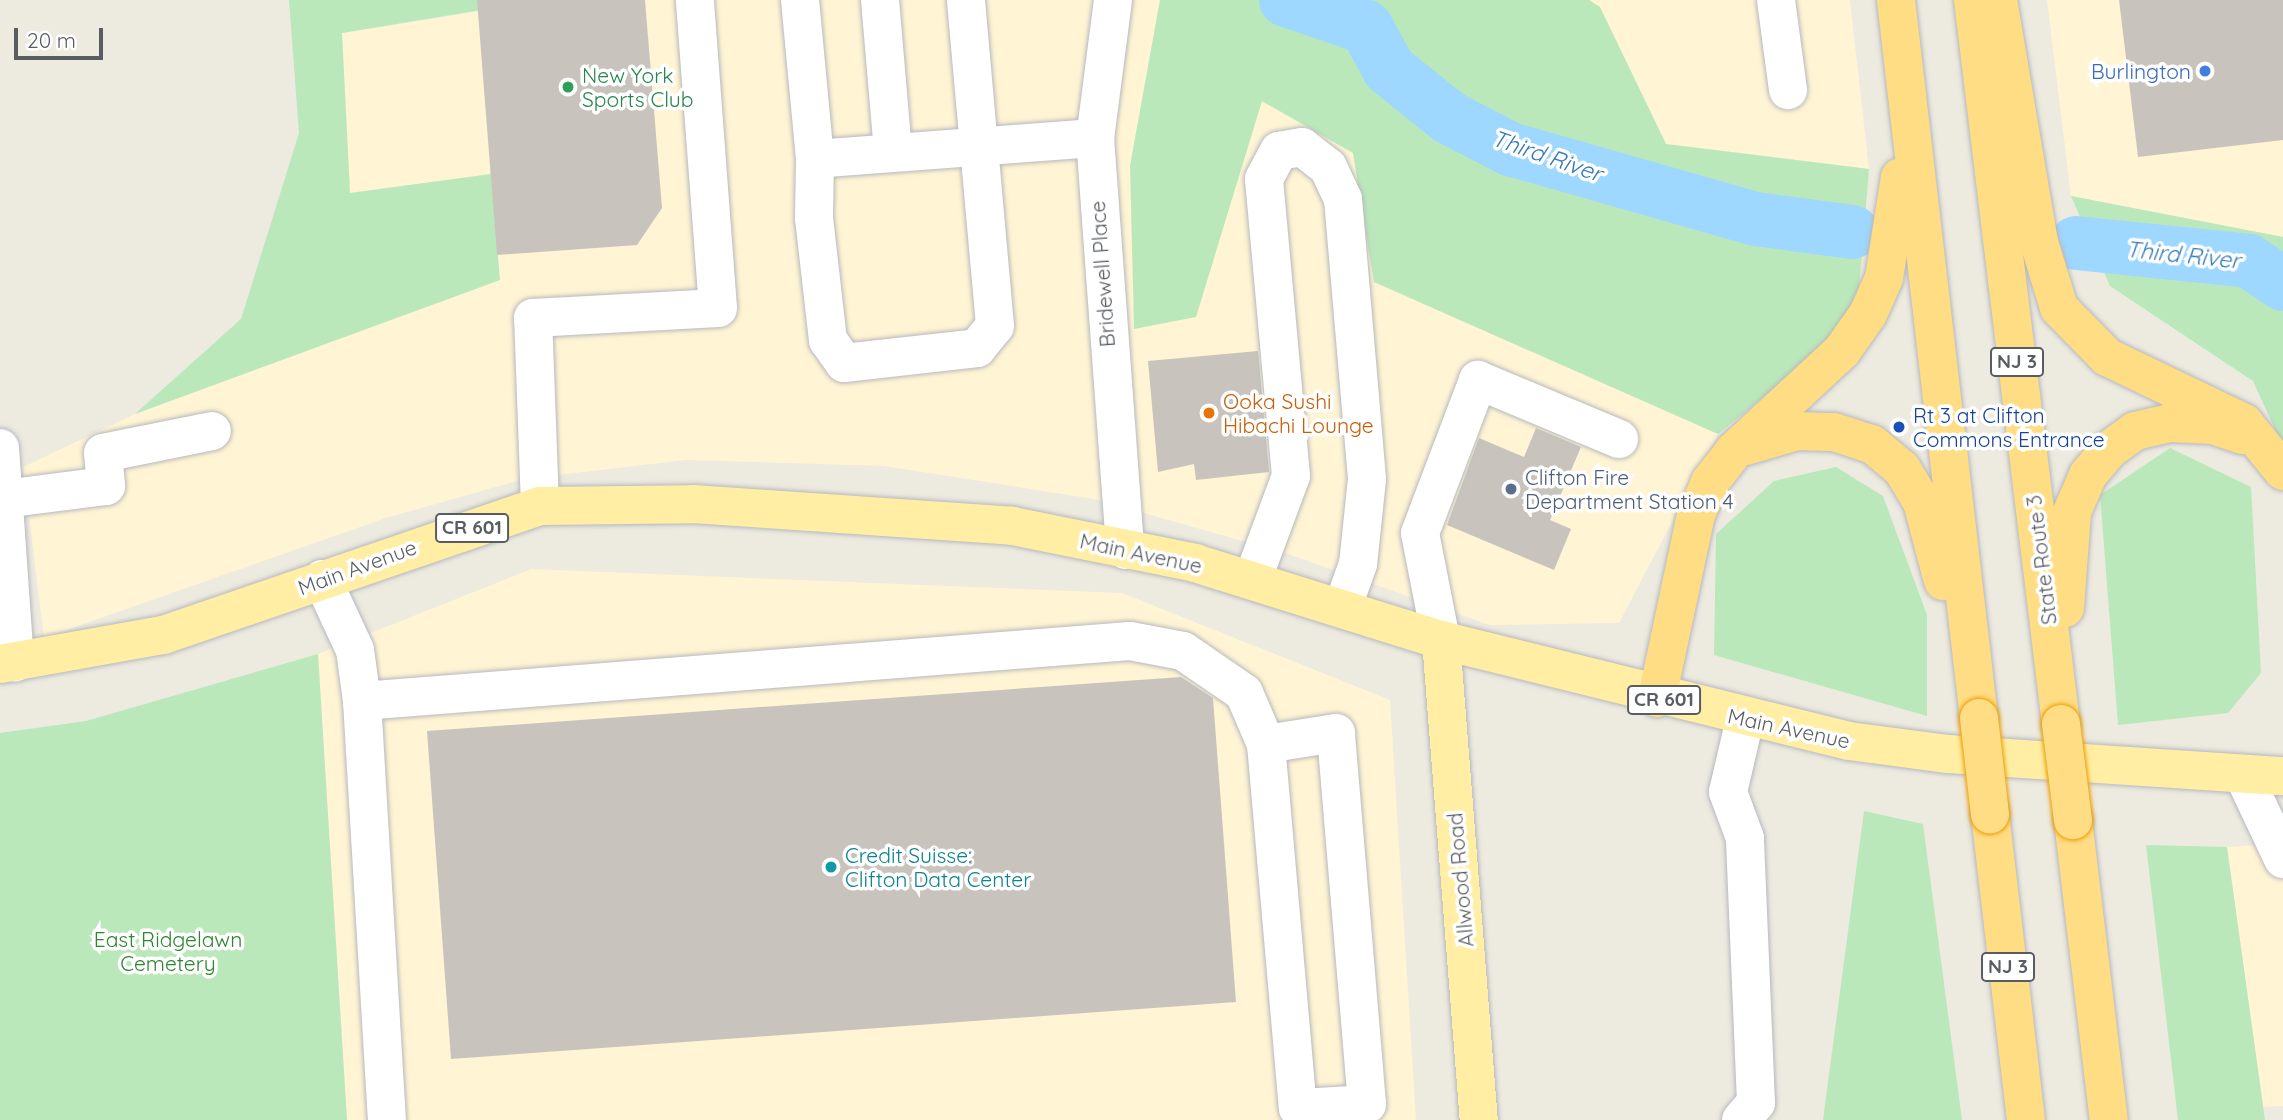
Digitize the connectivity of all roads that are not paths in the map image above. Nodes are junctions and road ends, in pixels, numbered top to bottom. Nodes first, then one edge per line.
1 (695, 0) edge
2 (800, 0) edge
3 (880, 0) edge
4 (965, 0) edge
5 (1113, 0) edge
6 (1776, 0) edge
7 (1896, 0) edge
8 (1973, 0) edge
9 (1998, 0) edge
10 (1788, 90) dead end
11 (1908, 112) junction
12 (1095, 138) junction
13 (976, 146) junction
14 (893, 151) junction
15 (816, 159) junction
16 (212, 431) dead end
17 (1619, 439) dead end
18 (0, 448) edge
19 (1734, 451) junction
20 (2280, 463) edge
21 (4, 499) junction
22 (540, 506) junction
23 (1125, 550) junction
24 (1254, 578) junction
25 (322, 579) junction
26 (1343, 606) junction
27 (1441, 640) junction
28 (8, 663) edge
29 (1657, 698) junction
30 (362, 701) junction
31 (1979, 718) junction
32 (1745, 719) junction
33 (2061, 724) junction
34 (1266, 744) junction
35 (2243, 774) junction
36 (2283, 776) edge
37 (2283, 859) edge
38 (1348, 1113) edge
39 (387, 1120) edge
40 (1479, 1120) edge
41 (1741, 1120) edge
42 (2026, 1120) edge
43 (2109, 1120) edge

1 - 22 street
2 - 15 street
3 - 14 street
4 - 13 street
5 - 12 street, Bridewell Place
6 - 10 street
7 - 11 highway, NJ 3
8 - 33 highway, State Route 3 / NJ 3
9 - 20 highway
11 - 19 highway
11 - 31 highway, NJ 3
12 - 13 street
12 - 23 street, Bridewell Place
13 - 14 street
13 - 15 street
14 - 15 street
16 - 21 street
17 - 27 street
18 - 21 street
19 - 29 highway
19 - 31 highway
20 - 33 highway
21 - 28 street
22 - 23 main road, Main Avenue / CR 601
22 - 25 main road, Main Avenue / CR 601
23 - 24 main road, Main Avenue / CR 601
24 - 26 main road, Main Avenue / CR 601
24 - 26 street
25 - 28 main road, Main Avenue / CR 601
25 - 30 street
26 - 27 main road, Main Avenue / CR 601
27 - 29 main road, Main Avenue / CR 601
27 - 40 main road, Allwood Road
29 - 32 main road, Main Avenue / CR 601
30 - 34 street
30 - 39 street
31 - 42 highway, NJ 3, bridge
32 - 35 main road, Main Avenue / CR 601
32 - 41 street
33 - 43 highway, State Route 3 / NJ 3, bridge
34 - 38 street
34 - 38 street
35 - 36 main road, Main Avenue / CR 601
35 - 37 street

